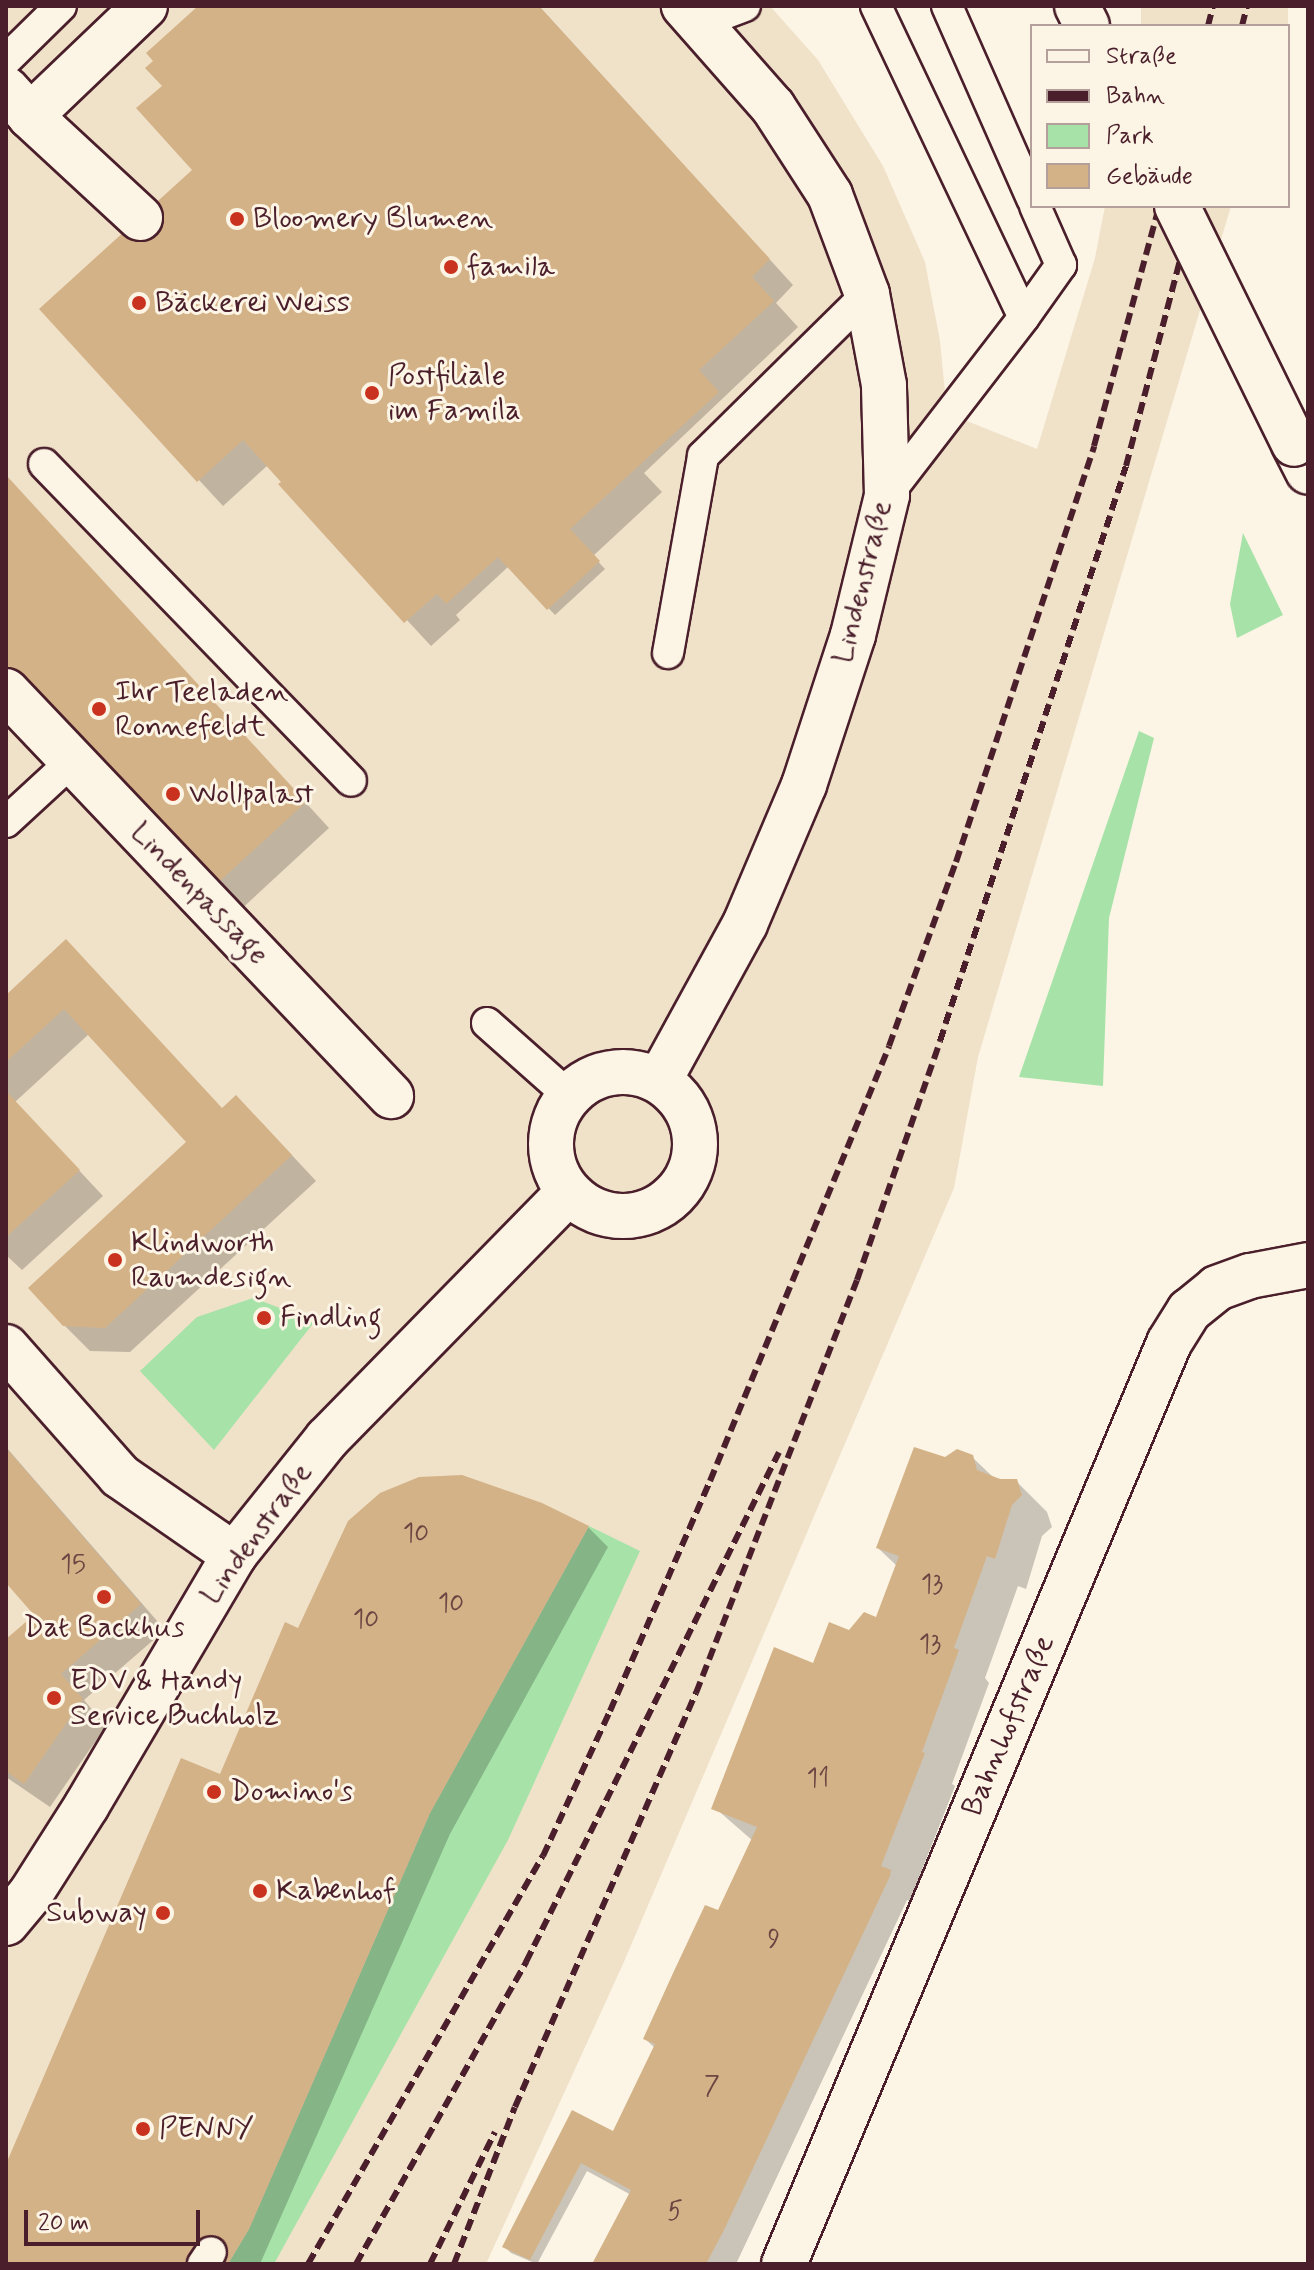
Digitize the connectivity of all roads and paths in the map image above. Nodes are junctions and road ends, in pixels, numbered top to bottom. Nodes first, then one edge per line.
1 (61, 6) edge
2 (145, 6) edge
3 (745, 6) edge
4 (876, 6) edge
5 (947, 6) edge
6 (1077, 6) edge
7 (692, 15) edge
8 (1086, 24) edge
9 (6, 60) edge
10 (18, 103) edge
11 (1030, 194) edge
12 (1036, 208) edge
13 (1178, 208) edge
14 (140, 218) dead end
15 (867, 294) junction
16 (1024, 317) junction
17 (1301, 458) edge
18 (44, 464) dead end
19 (887, 495) junction
20 (668, 653) dead end
21 (6, 691) edge
22 (72, 761) junction
23 (351, 781) dead end
24 (6, 822) edge
25 (487, 1023) dead end
26 (659, 1081) junction
27 (568, 1095) junction
28 (391, 1096) dead end
29 (568, 1193) junction
30 (1308, 1265) edge
31 (6, 1347) edge
32 (234, 1555) junction
33 (6, 1923) edge
34 (784, 2264) edge

1 - 9 lane
2 - 10 street
3 - 7 lane
4 - 16 lane
5 - 11 lane
6 - 8 street
7 - 15 street, Lindenstraße
10 - 14 street
12 - 16 lane
13 - 17 street, bridge
15 - 19 street, Lindenstraße
15 - 20 lane
16 - 19 lane
18 - 23 lane
19 - 26 street, Lindenstraße
21 - 22 street, Lindenpassage
22 - 24 lane
22 - 28 street, Lindenpassage
25 - 27 lane
26 - 27 street
26 - 29 street
27 - 29 street
29 - 32 street, Lindenstraße
30 - 34 street, Bahnhofstraße
31 - 32 street
32 - 33 street, Lindenstraße

